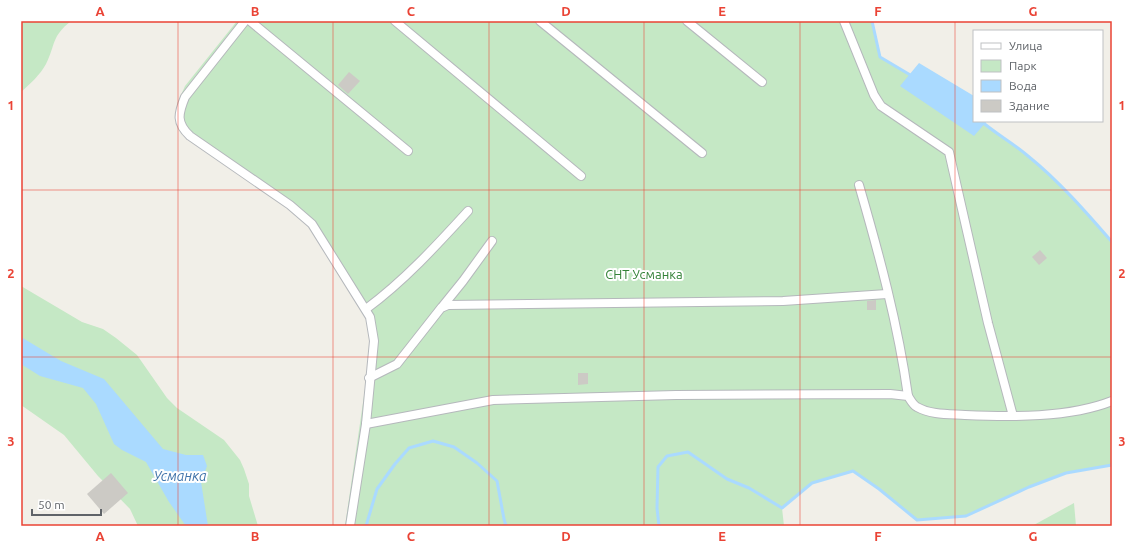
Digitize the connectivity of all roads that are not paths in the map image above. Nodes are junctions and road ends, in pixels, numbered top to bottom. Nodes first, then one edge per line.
1 (245, 21) edge
2 (250, 21) edge
3 (394, 21) edge
4 (540, 21) edge
5 (687, 21) edge
6 (844, 21) edge
7 (762, 82) dead end
8 (408, 151) dead end
9 (702, 153) dead end
10 (581, 176) dead end
11 (859, 185) dead end
12 (468, 211) dead end
13 (492, 241) dead end
14 (887, 294) junction
15 (441, 308) junction
16 (366, 309) junction
17 (370, 378) junction
18 (908, 396) junction
19 (1112, 401) edge
20 (1013, 416) junction
21 (366, 424) junction
22 (350, 526) edge

1 - 16 street
2 - 8 street
3 - 10 street
4 - 9 street
5 - 7 street
6 - 20 street
11 - 14 street
12 - 16 street
13 - 15 street
14 - 15 street
14 - 18 street
15 - 17 street
16 - 17 street
17 - 21 street
18 - 20 street
18 - 21 street
19 - 20 street
21 - 22 street

